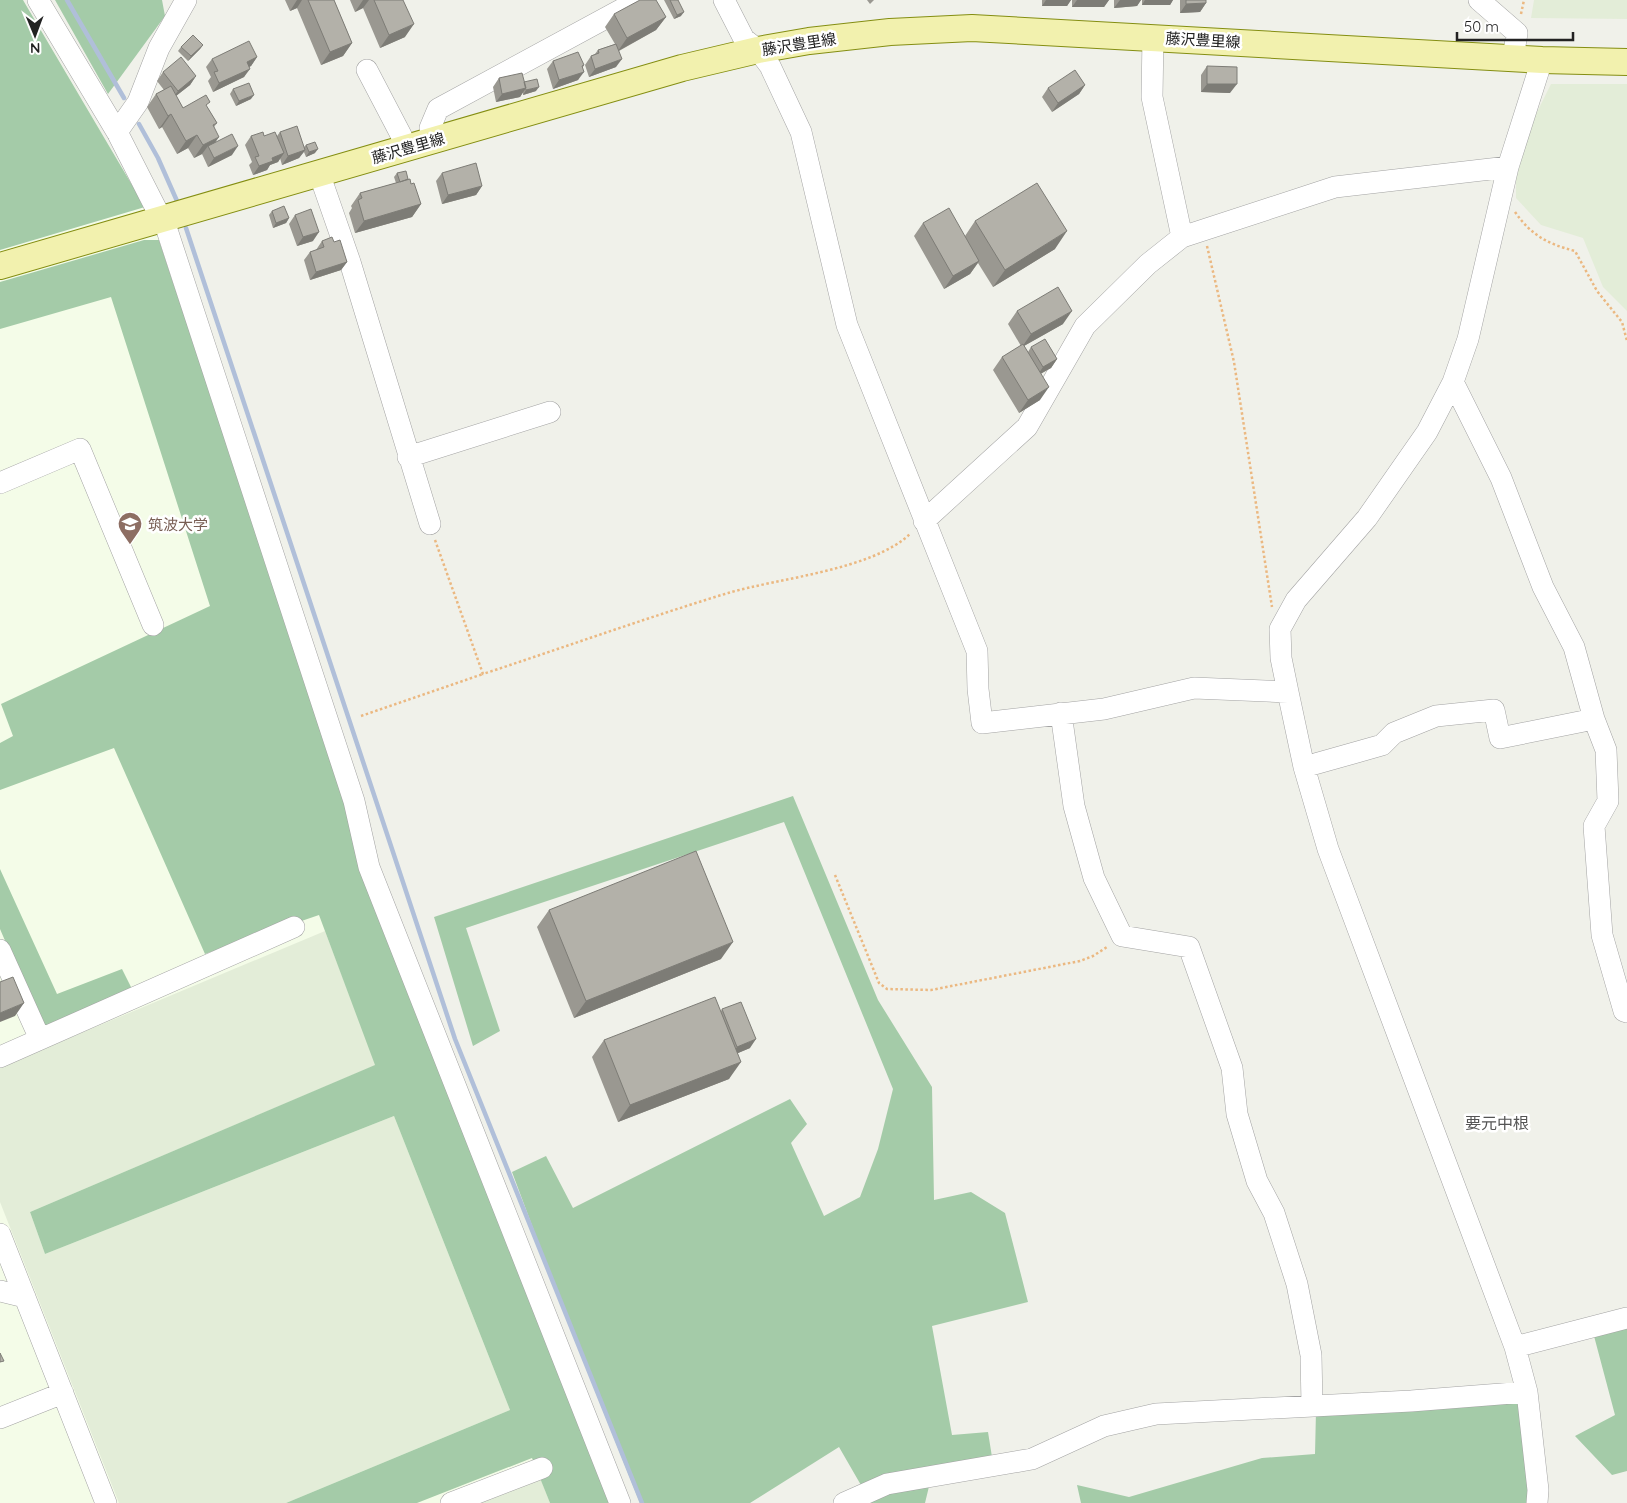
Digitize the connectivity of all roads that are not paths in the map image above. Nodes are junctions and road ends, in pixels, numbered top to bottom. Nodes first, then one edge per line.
1 (38, 0) edge
2 (186, 0) edge
3 (639, 0) edge
4 (724, 0) edge
5 (1479, 0) edge
6 (1153, 37) junction
7 (758, 50) junction
8 (1513, 58) junction
9 (1542, 60) junction
10 (1627, 62) edge
11 (367, 70) dead end
12 (117, 132) junction
13 (434, 140) junction
14 (406, 148) junction
15 (1508, 167) junction
16 (319, 173) junction
17 (162, 219) junction
18 (1182, 237) junction
19 (0, 266) edge
20 (1453, 382) junction
21 (550, 412) dead end
22 (408, 457) junction
23 (0, 483) edge
24 (924, 521) junction
25 (430, 524) road end
26 (153, 625) dead end
27 (1288, 692) junction
28 (1062, 713) junction
29 (1594, 719) junction
30 (1304, 767) junction
31 (294, 926) dead end
32 (0, 950) edge
33 (1627, 1012) edge
34 (40, 1039) junction
35 (0, 1057) edge
36 (0, 1234) edge
37 (0, 1291) edge
38 (25, 1297) junction
39 (1627, 1318) edge
40 (1515, 1347) junction
41 (1526, 1392) junction
42 (63, 1393) junction
43 (1312, 1405) junction
44 (0, 1418) edge
45 (542, 1468) dead end
46 (106, 1503) edge
47 (451, 1503) edge
48 (620, 1503) edge
49 (844, 1503) edge
50 (1537, 1503) edge

1 - 12 street
2 - 12 street
3 - 13 street
4 - 7 street
5 - 8 street
6 - 7 main road, 藤沢豊里線
6 - 8 main road, 藤沢豊里線
6 - 18 street
7 - 13 main road, 藤沢豊里線
7 - 24 street
8 - 9 main road, 藤沢豊里線
9 - 10 main road, 藤沢豊里線
9 - 15 street
11 - 14 street
12 - 17 street
13 - 14 main road, 藤沢豊里線
14 - 16 main road, 藤沢豊里線
15 - 18 street
15 - 20 street
16 - 17 main road, 藤沢豊里線
16 - 22 street
17 - 19 main road, 藤沢豊里線
17 - 48 street
18 - 24 street
20 - 27 street
20 - 29 street
21 - 22 street
22 - 25 street
23 - 26 street
24 - 28 street
27 - 28 street
27 - 30 street
28 - 43 street
29 - 30 street
29 - 33 street
30 - 40 street
31 - 34 street
32 - 34 street
34 - 35 street
36 - 38 street
37 - 38 street
38 - 42 street
39 - 40 street
40 - 41 street
41 - 43 street
41 - 50 street
42 - 44 street
42 - 46 street
43 - 49 street
45 - 47 street

